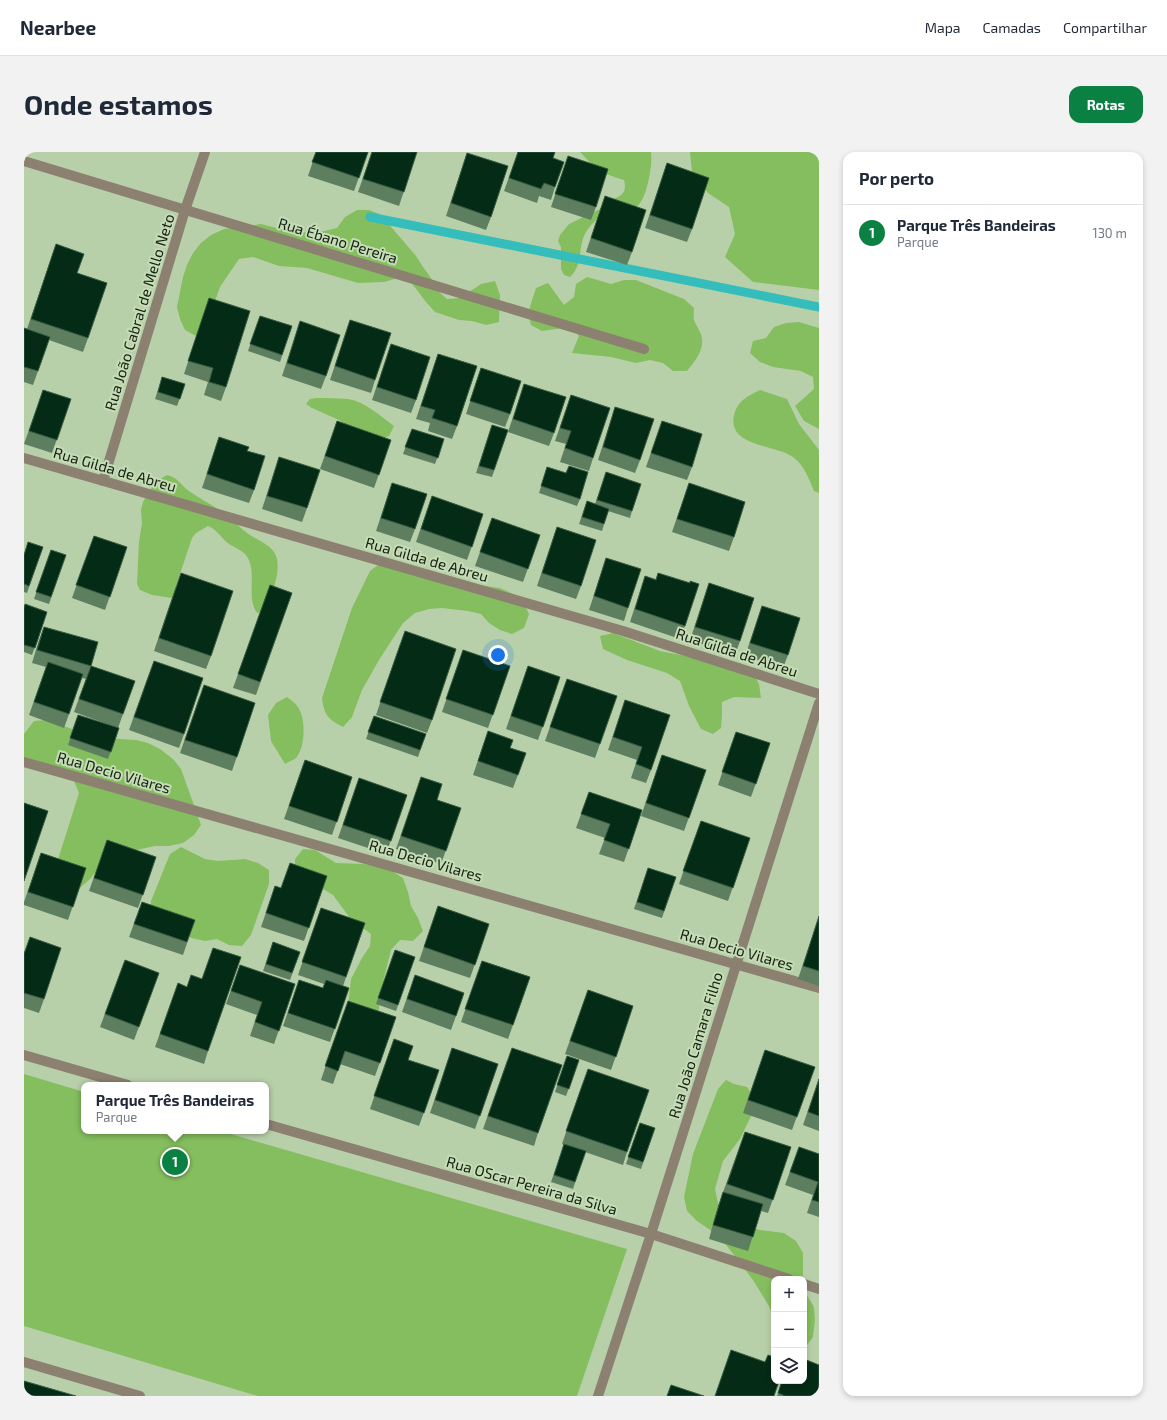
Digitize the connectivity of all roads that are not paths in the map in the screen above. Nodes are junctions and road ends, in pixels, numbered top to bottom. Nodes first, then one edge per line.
1 (205, 152) edge
2 (24, 161) edge
3 (185, 210) junction
4 (644, 349) dead end
5 (24, 458) edge
6 (103, 481) junction
7 (819, 694) edge
8 (819, 703) edge
9 (24, 762) edge
10 (736, 964) junction
11 (819, 988) edge
12 (24, 1055) edge
13 (118, 1082) edge
14 (269, 1125) edge
15 (651, 1234) junction
16 (780, 1276) edge
17 (807, 1285) edge
18 (819, 1289) edge
19 (24, 1362) edge
20 (140, 1396) edge
21 (598, 1396) edge

1 - 3 street, Rua João Cabral de Mello Neto
2 - 3 street, Rua Ébano Pereira
3 - 4 street, Rua Ébano Pereira
3 - 6 street, Rua João Cabral de Mello Neto
5 - 6 street, Rua Gilda de Abreu
6 - 7 street, Rua Gilda de Abreu
8 - 10 street, Rua João Camara Filho
9 - 10 street, Rua Decio Vilares
10 - 11 street, Rua Decio Vilares
10 - 15 street, Rua João Camara Filho
12 - 13 street
14 - 15 street, Rua OScar Pereira da Silva
15 - 16 street, Rua OScar Pereira da Silva
15 - 21 street, Rua João Camara Filho
17 - 18 street
19 - 20 street

